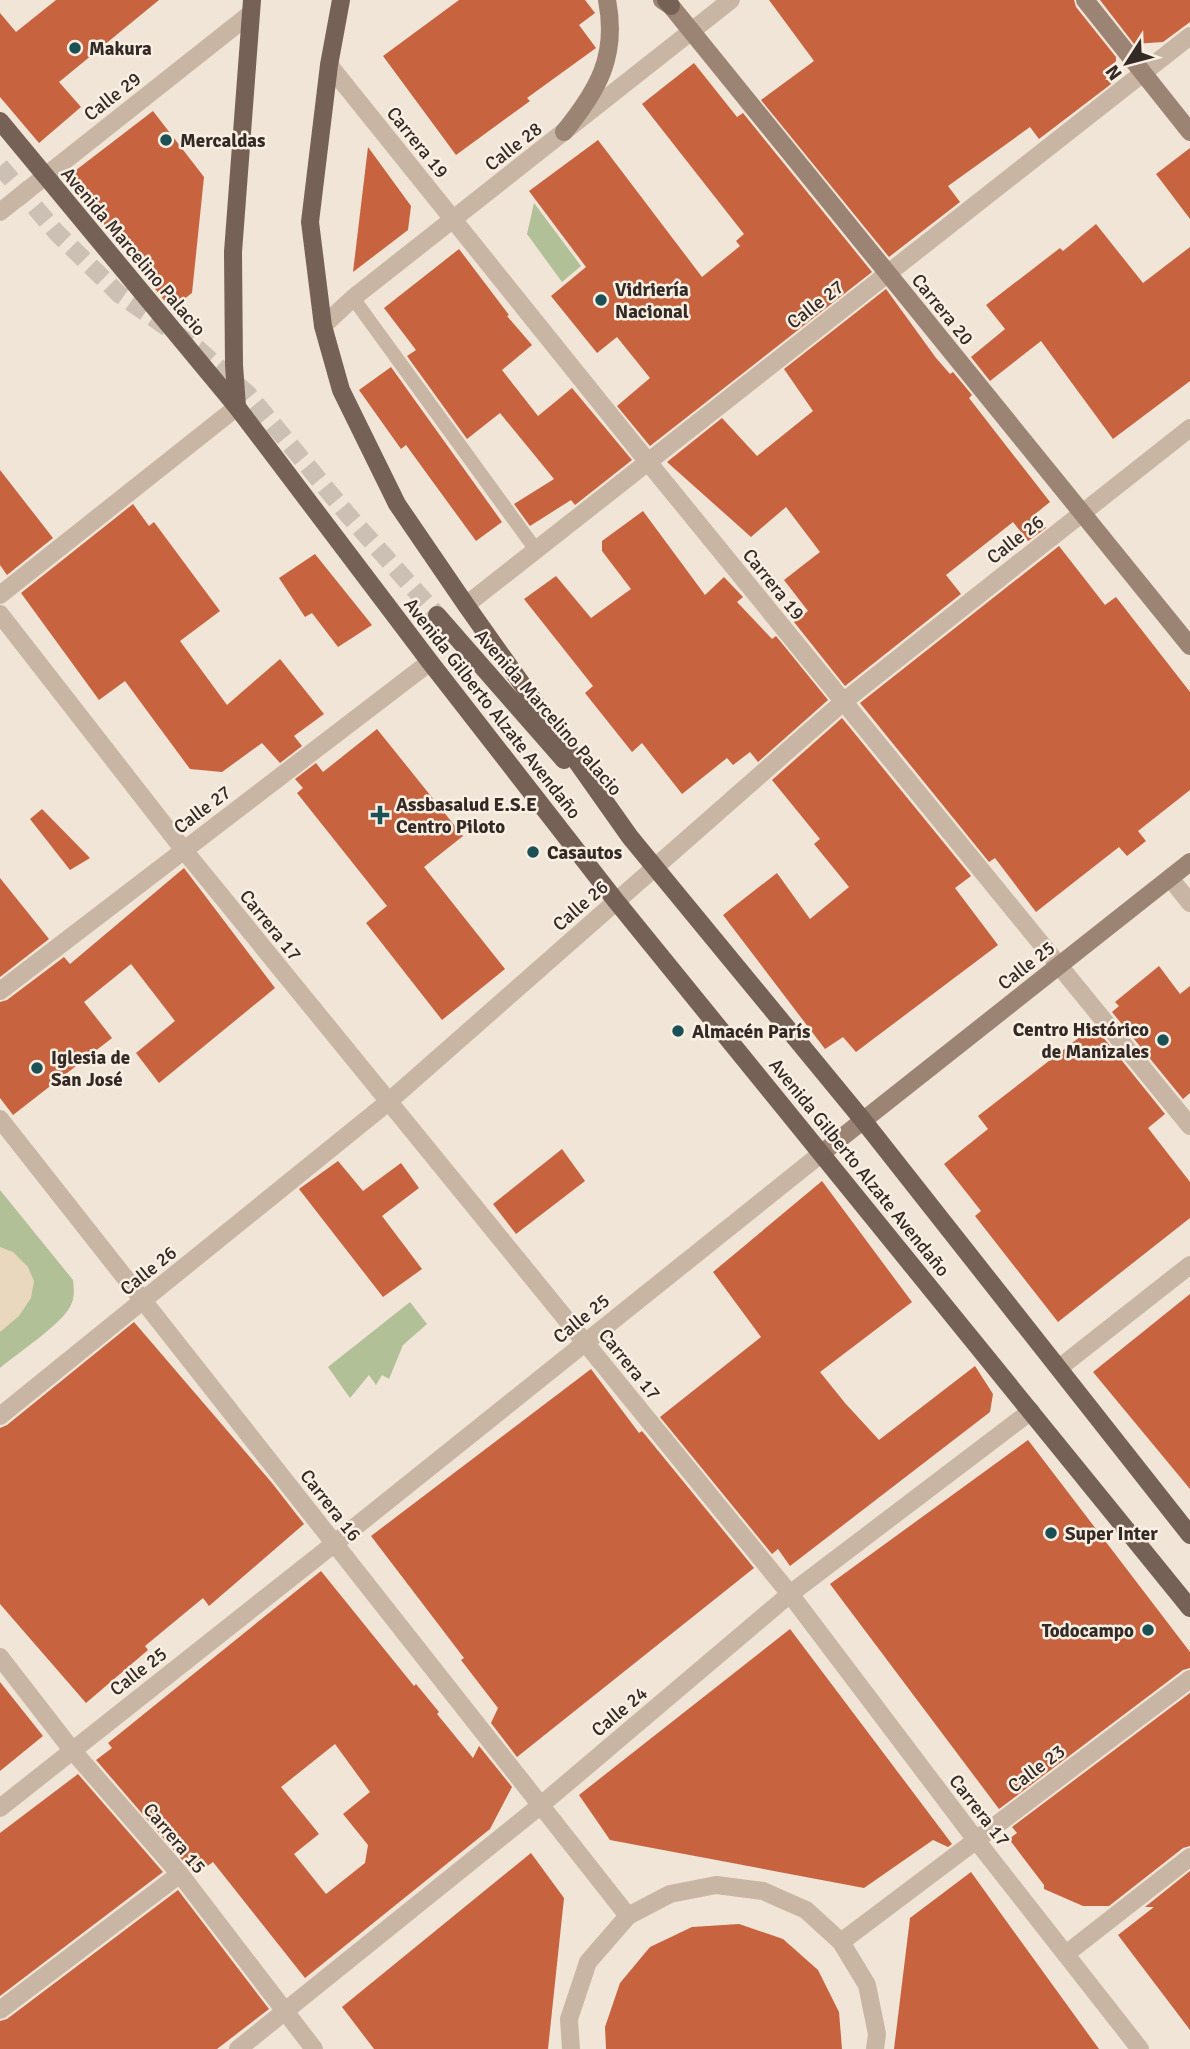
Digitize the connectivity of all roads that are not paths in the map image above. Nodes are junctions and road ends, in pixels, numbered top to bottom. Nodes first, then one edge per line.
1 (341, 0) edge
2 (607, 0) edge
3 (731, 0) edge
4 (1085, 0) edge
5 (667, 2) edge
6 (251, 7) edge
7 (691, 32) junction
8 (1190, 36) edge
9 (329, 65) junction
10 (1143, 73) junction
11 (0, 121) edge
12 (564, 132) junction
13 (1190, 132) edge
14 (44, 176) junction
15 (0, 212) edge
16 (453, 219) junction
17 (888, 274) junction
18 (353, 298) junction
19 (323, 326) junction
20 (237, 407) junction
21 (1190, 428) edge
22 (648, 462) junction
23 (1082, 513) junction
24 (536, 550) junction
25 (0, 595) edge
26 (466, 605) junction
27 (0, 614) edge
28 (437, 615) tunnel mouth
29 (1190, 646) edge
30 (430, 662) junction
31 (843, 702) junction
32 (630, 837) junction
33 (183, 849) junction
34 (1190, 862) edge
35 (655, 866) junction
36 (1170, 878) junction
37 (616, 901) junction
38 (1190, 903) edge
39 (1059, 966) junction
40 (0, 991) edge
41 (387, 1102) junction
42 (0, 1119) edge
43 (862, 1119) junction
44 (1190, 1126) edge
45 (822, 1153) junction
46 (1190, 1265) edge
47 (144, 1301) junction
48 (584, 1342) junction
49 (1059, 1368) junction
50 (1031, 1411) junction
51 (0, 1416) edge
52 (1190, 1535) edge
53 (335, 1544) junction
54 (790, 1594) junction
55 (1190, 1608) edge
56 (0, 1657) edge
57 (1190, 1679) edge
58 (72, 1750) junction
59 (541, 1805) junction
60 (0, 1808) edge
61 (976, 1840) junction
62 (1190, 1857) edge
63 (180, 1874) junction
64 (628, 1916) junction
65 (841, 1942) junction
66 (1066, 1954) junction
67 (0, 2010) edge
68 (285, 2012) junction
69 (238, 2049) edge
70 (314, 2049) edge
71 (571, 2049) edge
72 (875, 2049) edge
73 (1139, 2049) edge

1 - 9 main road, Avenida Gilberto Alzate Avendaño
2 - 12 main road
3 - 7 street, Calle 28
4 - 10 main road
5 - 7 main road, Carrera 20
6 - 14 street, Calle 29
6 - 20 main road
7 - 12 street, Calle 28
7 - 17 main road, Carrera 20
8 - 10 street, Calle 27
9 - 16 street, Carrera 19
9 - 19 main road, Avenida Gilberto Alzate Avendaño
10 - 13 main road
10 - 17 street, Calle 27
11 - 14 main road, Avenida Marcelino Palacio
12 - 16 street, Calle 28
14 - 15 street, Calle 29
14 - 20 main road, Avenida Marcelino Palacio
16 - 18 street, Calle 28
16 - 22 street, Carrera 19
17 - 22 street, Calle 27
17 - 23 main road, Carrera 20
18 - 19 street, Calle 28
18 - 24 lane
19 - 26 main road, Avenida Gilberto Alzate Avendaño
20 - 25 street
20 - 30 main road, Avenida Gilberto Alzate Avendaño
21 - 23 street, Calle 26
22 - 24 street, Calle 27
22 - 31 street, Carrera 19
23 - 29 main road, Carrera 20
23 - 31 street, Calle 26
24 - 26 street, Calle 27
26 - 32 main road, Avenida Gilberto Alzate Avendaño
27 - 33 street, Carrera 17
28 - 32 main road, Avenida Marcelino Palacio
30 - 33 street, Calle 27
30 - 37 main road, Avenida Gilberto Alzate Avendaño
31 - 35 street, Calle 26
31 - 39 street, Carrera 19
32 - 35 main road, Avenida Gilberto Alzate Avendaño
33 - 40 street, Calle 27
33 - 41 street, Carrera 17
34 - 36 main road, Calle 25
35 - 37 street, Calle 26
35 - 43 main road, Avenida Gilberto Alzate Avendaño
36 - 38 street
36 - 39 main road, Calle 25
37 - 41 street, Calle 26
37 - 45 main road, Avenida Gilberto Alzate Avendaño
39 - 43 main road, Calle 25
39 - 44 street, Carrera 19
41 - 47 street, Calle 26
41 - 48 street, Carrera 17
42 - 47 street, Carrera 16
43 - 45 main road, Calle 25
43 - 49 main road, Avenida Gilberto Alzate Avendaño
45 - 48 street, Calle 25
45 - 50 main road, Avenida Gilberto Alzate Avendaño
46 - 49 street
47 - 51 street, Calle 26
47 - 53 street, Carrera 16
48 - 53 street, Calle 25
48 - 54 street, Carrera 17
49 - 52 main road, Avenida Gilberto Alzate Avendaño
50 - 54 street, Calle 24
50 - 55 main road, Avenida Gilberto Alzate Avendaño
53 - 58 street, Calle 25
53 - 59 street, Carrera 16
54 - 59 street, Calle 24
54 - 61 street, Carrera 17
56 - 58 street, Carrera 15
57 - 61 street, Calle 23
58 - 60 street, Calle 25
58 - 63 street, Carrera 15
59 - 64 street, Carrera 16
59 - 68 street, Calle 24
61 - 65 street, Calle 23
61 - 66 street, Carrera 17
62 - 66 street
63 - 67 street
63 - 68 street, Carrera 15
64 - 65 street
64 - 71 street
65 - 72 street
66 - 73 street, Carrera 17
68 - 69 street, Calle 24
68 - 70 street, Carrera 15

